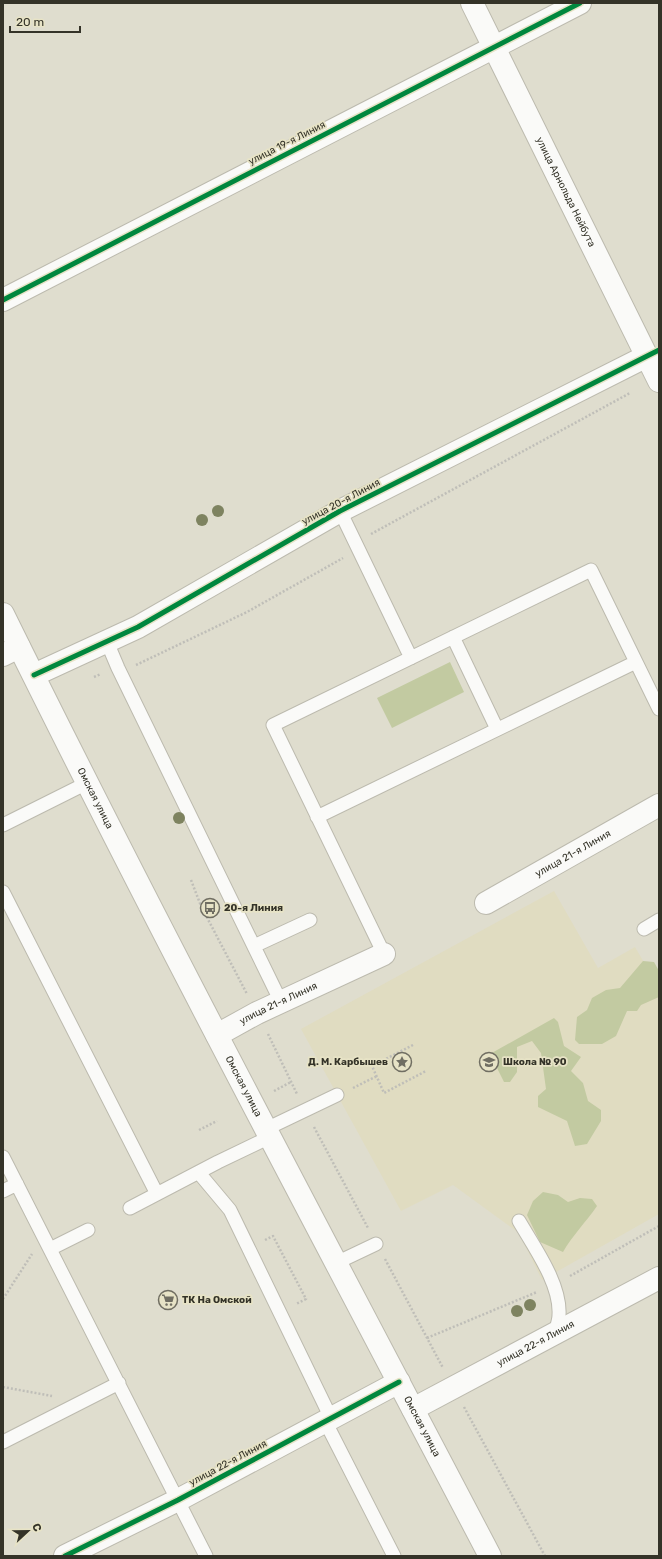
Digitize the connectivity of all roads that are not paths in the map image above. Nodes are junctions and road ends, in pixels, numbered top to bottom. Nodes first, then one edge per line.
1 (472, 3) edge
2 (580, 3) edge
3 (495, 46) junction
4 (3, 300) edge
5 (653, 353) edge
6 (659, 381) edge
7 (340, 511) junction
8 (3, 614) edge
9 (453, 637) junction
10 (107, 642) junction
11 (11, 651) edge
12 (411, 658) junction
13 (636, 662) junction
14 (34, 675) junction
15 (659, 709) edge
16 (497, 729) junction
17 (87, 783) junction
18 (659, 805) edge
19 (317, 817) junction
20 (3, 825) edge
21 (3, 892) edge
22 (486, 903) dead end
23 (310, 920) dead end
24 (659, 920) edge
25 (644, 929) dead end
26 (254, 946) junction
27 (384, 954) joint
28 (281, 1002) junction
29 (217, 1035) junction
30 (337, 1095) road end
31 (268, 1133) junction
32 (3, 1156) edge
33 (199, 1173) junction
34 (17, 1184) junction
35 (3, 1192) edge
36 (157, 1194) junction
37 (130, 1208) dead end
38 (519, 1221) dead end
39 (88, 1230) dead end
40 (376, 1244) road end
41 (50, 1249) junction
42 (336, 1263) junction
43 (659, 1278) edge
44 (555, 1334) junction
45 (399, 1382) junction
46 (119, 1383) junction
47 (413, 1409) junction
48 (328, 1419) junction
49 (3, 1442) edge
50 (178, 1500) junction
51 (65, 1556) edge
52 (206, 1556) edge
53 (394, 1556) edge
54 (490, 1556) edge

1 - 3 street, улица Арнольда Нейбута
2 - 3 street, улица 19-я Линия
3 - 4 street, улица 19-я Линия
3 - 5 street, улица Арнольда Нейбута
5 - 6 street, улица Арнольда Нейбута
5 - 7 street, улица 20-я Линия
7 - 10 street, улица 20-я Линия
7 - 12 lane
8 - 11 street, Омская улица
9 - 12 lane
9 - 13 lane
9 - 16 lane
10 - 14 street, улица 20-я Линия
10 - 26 lane
11 - 14 street, Омская улица
12 - 19 lane
13 - 15 lane
13 - 16 lane
14 - 17 street, Омская улица
16 - 19 lane
17 - 20 lane
17 - 29 street, Омская улица
18 - 22 street, улица 21-я Линия
19 - 27 lane
21 - 36 lane
23 - 26 lane
24 - 25 lane
26 - 28 lane
27 - 28 street, улица 21-я Линия
28 - 29 street, улица 21-я Линия
29 - 31 street, Омская улица
30 - 31 lane
31 - 33 lane
31 - 42 street, Омская улица
32 - 34 lane
33 - 36 lane
33 - 48 lane
34 - 35 lane
34 - 41 lane
36 - 37 lane
38 - 44 lane
39 - 41 lane
40 - 42 lane
41 - 46 lane
42 - 45 street, Омская улица
43 - 44 street, улица 22-я Линия
44 - 47 street, улица 22-я Линия
45 - 47 street, Омская улица
45 - 48 street, улица 22-я Линия
46 - 49 lane
46 - 50 lane
47 - 54 street, Омская улица
48 - 50 street, улица 22-я Линия
48 - 53 lane
50 - 51 street, улица 22-я Линия
50 - 52 lane

